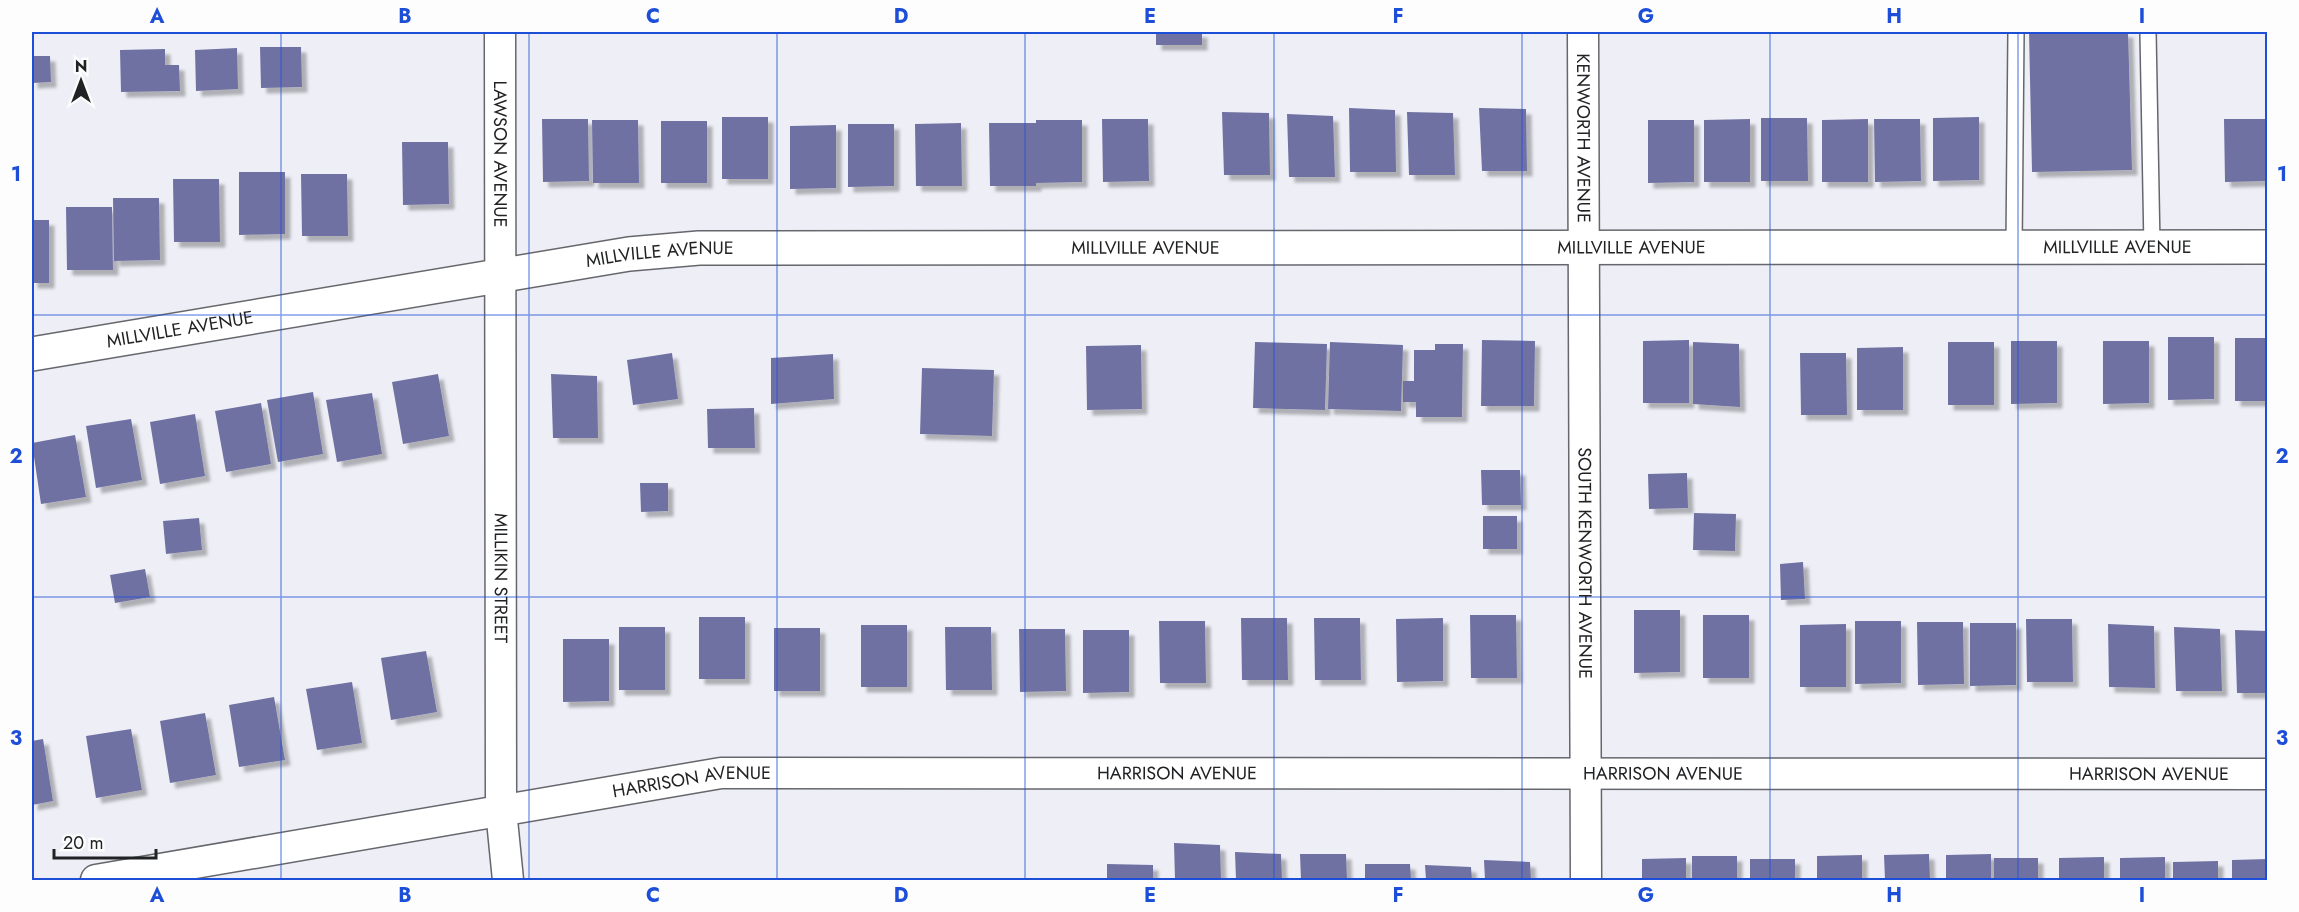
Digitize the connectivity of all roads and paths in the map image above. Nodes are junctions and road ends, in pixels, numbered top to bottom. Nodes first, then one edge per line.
1 (500, 32) edge
2 (1583, 32) edge
3 (2016, 32) edge
4 (2148, 32) edge
5 (1583, 246) junction
6 (2014, 247) junction
7 (2152, 247) junction
8 (2268, 247) edge
9 (501, 276) junction
10 (32, 354) edge
11 (2268, 774) edge
12 (1586, 775) junction
13 (501, 810) junction
14 (96, 880) edge
15 (508, 880) edge
16 (1586, 880) edge

1 - 9 street, LAWSON AVENUE
2 - 5 street, KENWORTH AVENUE
3 - 6 lane
4 - 7 lane
5 - 6 main road, MILLVILLE AVENUE
5 - 9 main road, MILLVILLE AVENUE
5 - 12 street, SOUTH KENWORTH AVENUE
6 - 7 main road, MILLVILLE AVENUE
7 - 8 main road, MILLVILLE AVENUE
9 - 10 main road, MILLVILLE AVENUE
9 - 13 street, MILLIKIN STREET
11 - 12 street, HARRISON AVENUE
12 - 13 street, HARRISON AVENUE
12 - 16 street, SOUTH KENWORTH AVENUE
13 - 14 street, HARRISON AVENUE
13 - 15 street, MILLIKIN STREET

